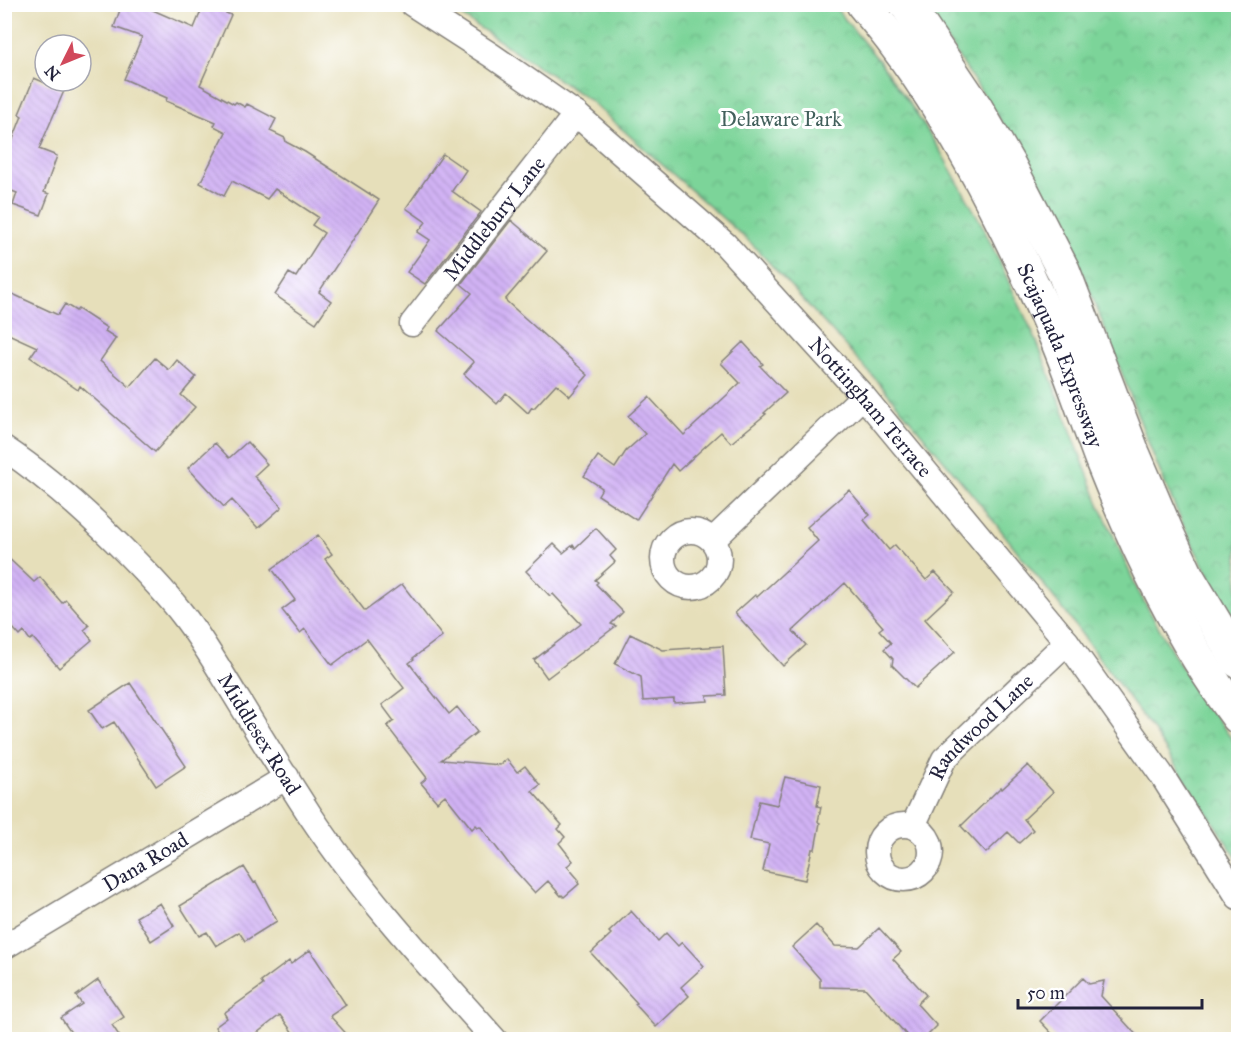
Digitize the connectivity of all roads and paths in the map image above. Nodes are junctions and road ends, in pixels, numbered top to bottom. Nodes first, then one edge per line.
1 (412, 4) edge
2 (863, 4) edge
3 (906, 4) edge
4 (576, 114) junction
5 (412, 324) dead end
6 (863, 396) junction
7 (4, 448) edge
8 (712, 540) dead end
9 (1067, 642) junction
10 (1239, 661) edge
11 (1239, 717) edge
12 (287, 777) junction
13 (913, 826) dead end
14 (1239, 897) edge
15 (4, 947) edge
16 (495, 1040) edge

1 - 4 street, Nottingham Terrace
2 - 11 highway, Scajaquada Expressway
3 - 10 highway, Scajaquada Expressway
4 - 5 street, Middlebury Lane
4 - 6 street, Nottingham Terrace
6 - 8 street
6 - 9 street, Nottingham Terrace
7 - 12 street, Middlesex Road
9 - 13 street, Randwood Lane
9 - 14 street, Nottingham Terrace
12 - 15 street, Dana Road
12 - 16 street, Middlesex Road

